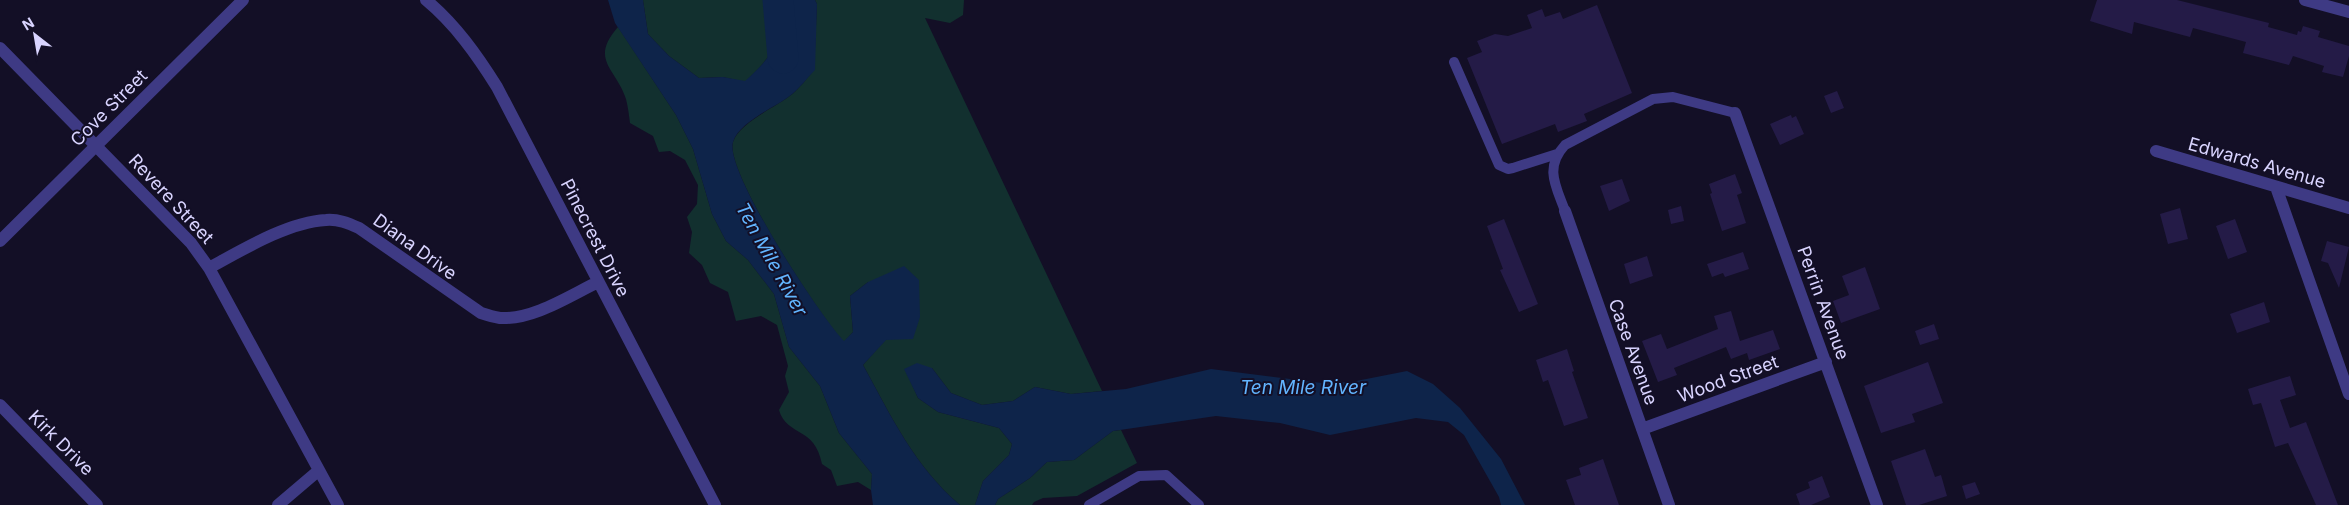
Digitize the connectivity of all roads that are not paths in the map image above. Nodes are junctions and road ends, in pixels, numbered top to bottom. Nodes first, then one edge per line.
1 (243, 0) edge
2 (426, 0) edge
3 (2305, 0) edge
4 (2349, 12) edge
5 (0, 48) edge
6 (1454, 62) dead end
7 (1736, 113) joint
8 (98, 145) junction
9 (2156, 151) dead end
10 (1557, 154) junction
11 (2276, 187) junction
12 (2349, 208) edge
13 (1565, 211) joint
14 (0, 241) edge
15 (209, 268) junction
16 (598, 282) junction
17 (1826, 362) junction
18 (2349, 394) edge
19 (0, 405) edge
20 (1642, 429) junction
21 (318, 471) junction
22 (97, 505) edge
23 (278, 505) edge
24 (338, 505) edge
25 (715, 505) edge
26 (1089, 505) edge
27 (1199, 505) edge
28 (1669, 505) edge
29 (1877, 505) edge

1 - 8 street, Cove Street
2 - 16 street, Pinecrest Drive
3 - 4 street
5 - 8 street, Revere Street
6 - 10 lane
7 - 10 lane
7 - 17 street, Perrin Avenue
8 - 14 street, Cove Street
8 - 15 street, Revere Street
9 - 11 street, Edwards Avenue
10 - 13 lane
11 - 12 street, Edwards Avenue
11 - 18 street
13 - 20 street, Case Avenue
15 - 16 street, Diana Drive
15 - 21 street, Revere Street
16 - 25 street, Pinecrest Drive
17 - 20 street, Wood Street
17 - 29 street, Perrin Avenue
19 - 22 street, Kirk Drive
20 - 28 street, Case Avenue
21 - 23 street
21 - 24 street, Revere Street
26 - 27 lane

